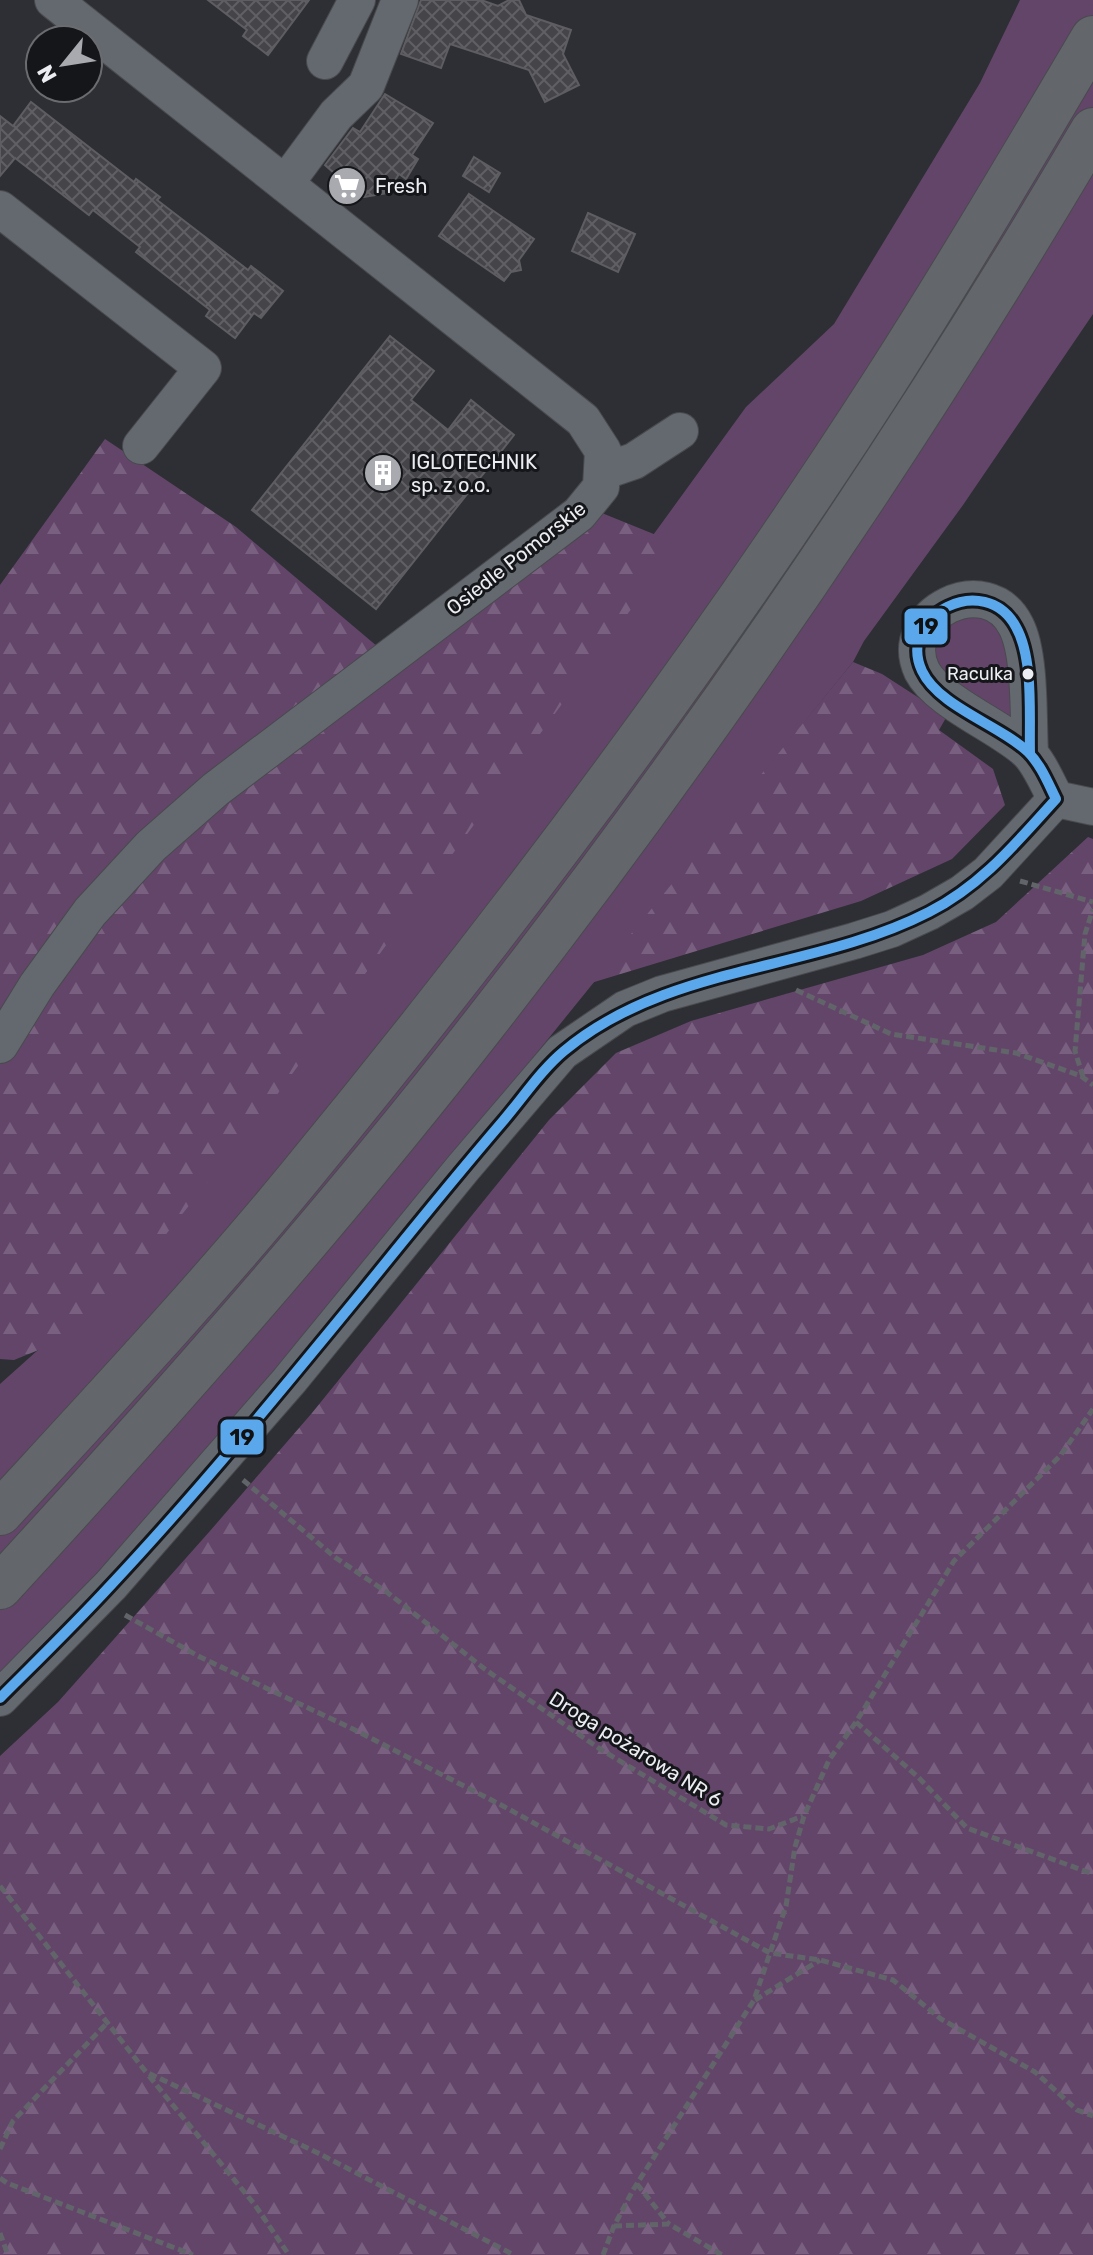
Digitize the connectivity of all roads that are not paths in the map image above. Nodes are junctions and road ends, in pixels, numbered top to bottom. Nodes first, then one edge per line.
1 (53, 0) edge
2 (357, 0) edge
3 (400, 0) edge
4 (1093, 38) edge
5 (325, 61) dead end
6 (1093, 130) edge
7 (285, 184) junction
8 (0, 209) edge
9 (680, 431) dead end
10 (141, 446) dead end
11 (602, 472) junction
12 (1030, 753) dead end
13 (1056, 799) junction
14 (1093, 807) edge
15 (0, 1045) edge
16 (0, 1513) edge
17 (0, 1587) edge
18 (0, 1698) edge

1 - 7 street
2 - 5 street
3 - 7 street
4 - 16 highway
6 - 17 highway
7 - 11 street
8 - 10 street
9 - 11 street
11 - 15 street, Osiedle Pomorskie
12 - 13 street
13 - 14 street
13 - 18 street

